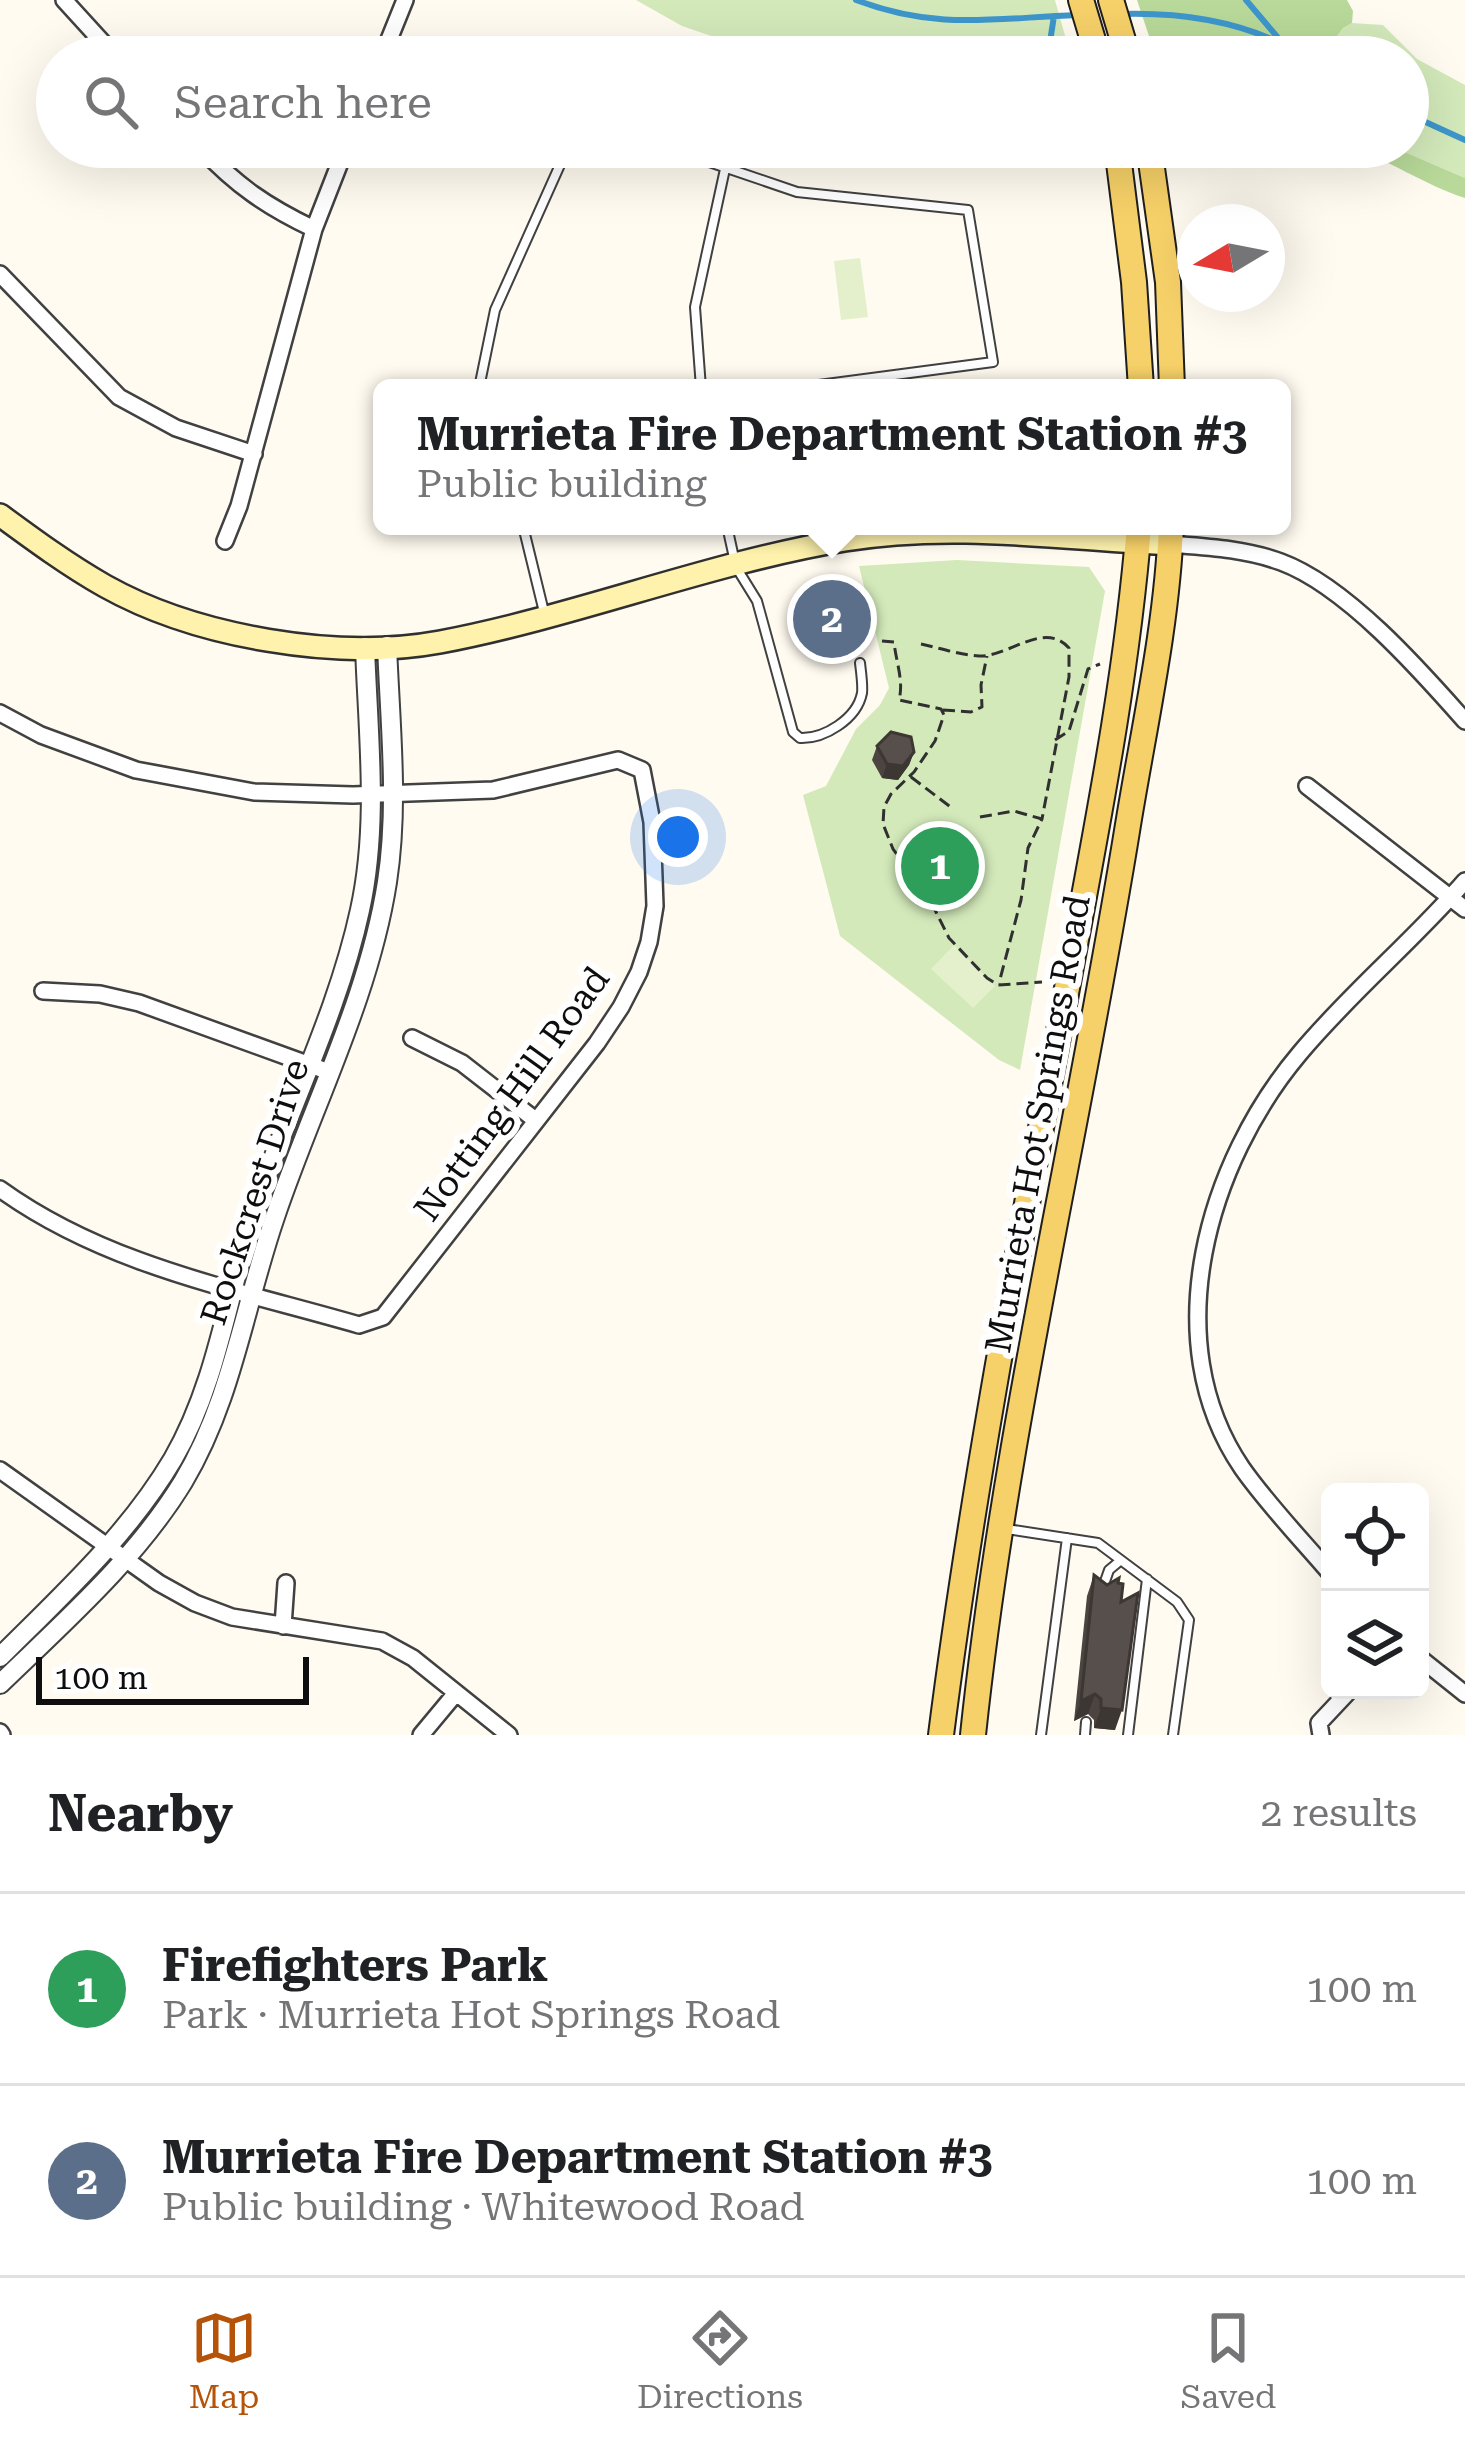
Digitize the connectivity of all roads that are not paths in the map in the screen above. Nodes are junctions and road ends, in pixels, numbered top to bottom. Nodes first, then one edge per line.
1 (405, 0) edge
2 (1081, 0) edge
3 (1111, 0) edge
4 (73, 3) edge
5 (99, 36) edge
6 (390, 36) edge
7 (1092, 36) edge
8 (1122, 36) edge
9 (220, 168) edge
10 (338, 168) edge
11 (559, 168) edge
12 (1120, 168) edge
13 (1152, 168) edge
14 (725, 169) joint
15 (314, 229) junction
16 (0, 274) edge
17 (480, 379) edge
18 (700, 379) edge
19 (864, 379) edge
20 (1140, 379) edge
21 (1172, 379) edge
22 (254, 454) junction
23 (0, 515) edge
24 (525, 535) edge
25 (729, 535) edge
26 (886, 535) edge
27 (1138, 535) edge
28 (1171, 535) edge
29 (225, 541) dead end
30 (736, 567) junction
31 (545, 617) junction
32 (376, 646) junction
33 (860, 663) dead end
34 (0, 713) edge
35 (1465, 722) edge
36 (1307, 786) dead end
37 (370, 794) junction
38 (392, 794) junction
39 (1465, 881) edge
40 (1452, 896) junction
41 (1465, 909) edge
42 (43, 991) dead end
43 (412, 1038) dead end
44 (308, 1064) junction
45 (328, 1072) junction
46 (534, 1119) junction
47 (0, 1189) edge
48 (232, 1289) junction
49 (253, 1294) junction
50 (1004, 1347) junction
51 (0, 1470) edge
52 (1001, 1528) junction
53 (1067, 1538) junction
54 (117, 1551) junction
55 (1121, 1560) junction
56 (1321, 1562) edge
57 (1147, 1578) junction
58 (286, 1583) dead end
59 (1101, 1598) edge
60 (283, 1626) junction
61 (0, 1657) edge
62 (1429, 1665) edge
63 (0, 1684) edge
64 (456, 1693) junction
65 (1465, 1694) edge
66 (1342, 1699) edge
67 (1086, 1723) dead end
68 (421, 1735) edge
69 (508, 1735) edge
70 (941, 1735) edge
71 (973, 1735) edge
72 (1041, 1735) edge
73 (1084, 1735) edge
74 (1128, 1735) edge
75 (1173, 1735) edge
76 (1321, 1735) edge

1 - 6 street
2 - 7 main road
3 - 8 main road
4 - 5 street
9 - 15 street
10 - 15 street
11 - 17 lane
12 - 20 main road
13 - 21 main road
14 - 18 lane
14 - 19 lane
15 - 22 street
16 - 22 street
22 - 29 street
23 - 32 main road
24 - 31 lane
25 - 30 lane
26 - 30 main road
27 - 50 main road, Murrieta Hot Springs Road
28 - 35 street
28 - 52 main road, Murrieta Hot Springs Road
30 - 31 main road
30 - 33 lane
31 - 32 main road
32 - 37 street, Rockcrest Drive
32 - 38 street, Rockcrest Drive
34 - 37 street, Notting Hill Road
36 - 40 street
37 - 38 street, Notting Hill Road
37 - 44 street, Rockcrest Drive
38 - 45 street, Rockcrest Drive
38 - 46 street, Notting Hill Road
39 - 40 street
40 - 41 street
40 - 56 street
42 - 44 street
43 - 46 street
44 - 45 street
44 - 48 street, Rockcrest Drive
45 - 49 street, Rockcrest Drive
46 - 49 street, Notting Hill Road
47 - 48 street, Notting Hill Road
48 - 49 street, Notting Hill Road
48 - 54 street, Rockcrest Drive
49 - 54 street, Rockcrest Drive
50 - 52 main road
50 - 70 main road, Murrieta Hot Springs Road
51 - 54 street
52 - 53 lane
52 - 71 main road, Murrieta Hot Springs Road
53 - 55 lane
53 - 72 lane
54 - 60 street
54 - 61 street, Rockcrest Drive
54 - 63 street, Rockcrest Drive
55 - 57 lane
55 - 59 lane
57 - 74 lane
57 - 75 lane
58 - 60 street
60 - 64 street
62 - 65 street
64 - 68 street
64 - 69 street
66 - 76 street
67 - 73 lane

